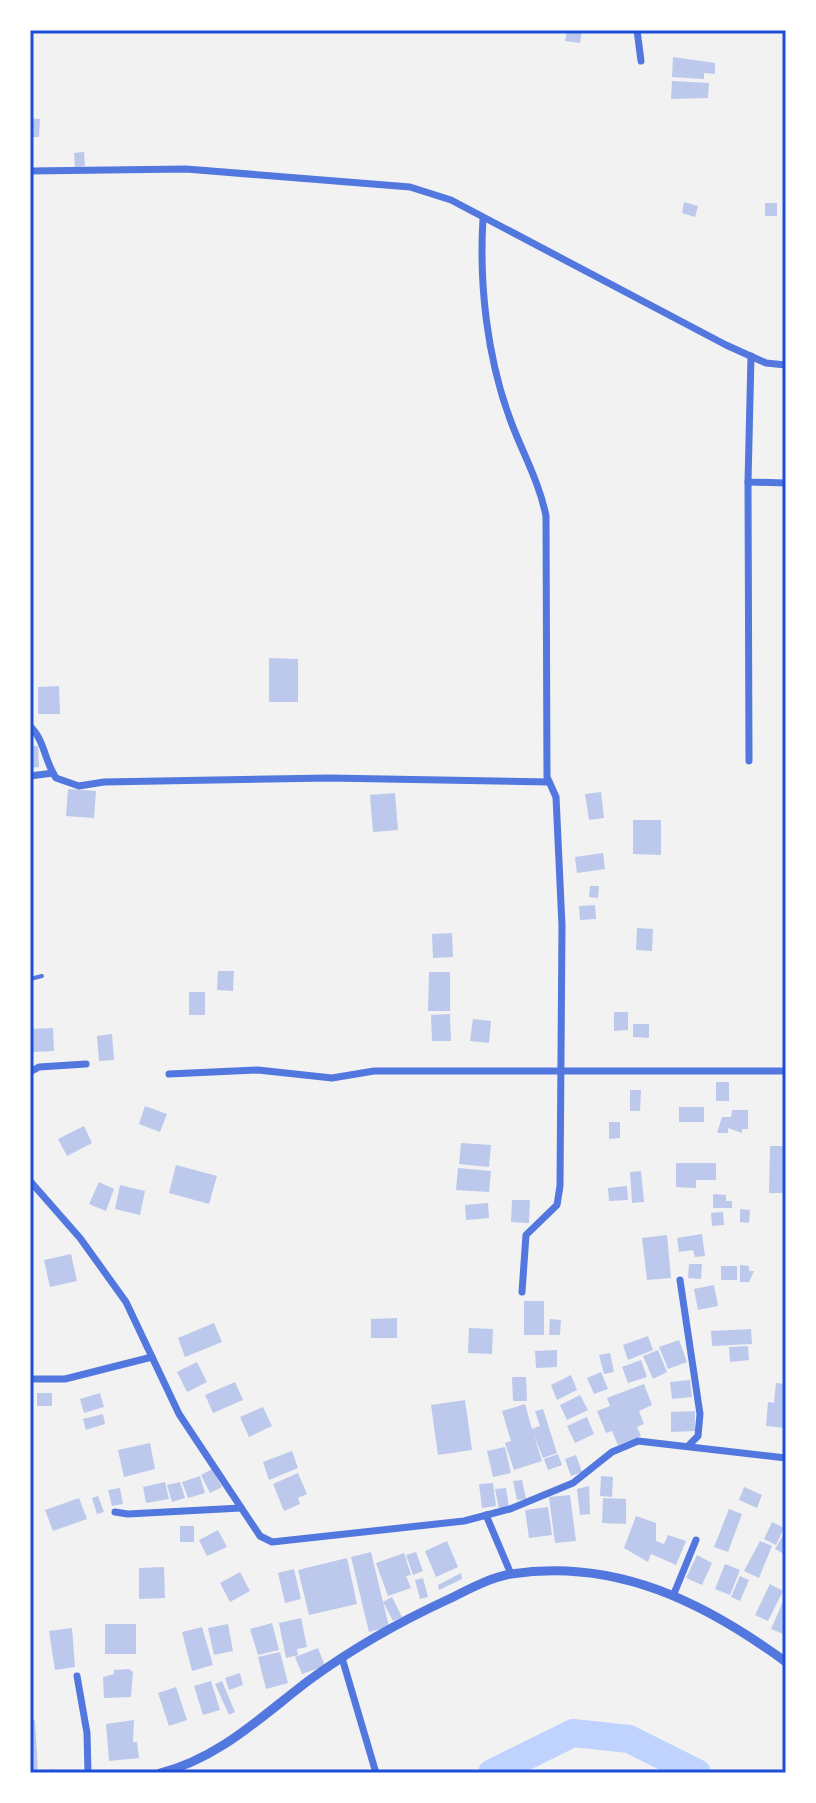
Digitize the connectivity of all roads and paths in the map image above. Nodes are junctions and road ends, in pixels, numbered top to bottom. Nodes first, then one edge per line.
1 (637, 30) edge
2 (641, 61) dead end
3 (30, 171) edge
4 (483, 219) junction
5 (751, 356) junction
6 (786, 365) edge
7 (748, 482) junction
8 (786, 483) edge
9 (30, 726) edge
10 (749, 761) dead end
11 (53, 773) junction
12 (30, 776) edge
13 (549, 782) junction
14 (42, 976) dead end
15 (30, 979) edge
16 (86, 1064) dead end
17 (786, 1071) edge
18 (30, 1072) edge
19 (562, 1073) junction
20 (169, 1074) dead end
21 (30, 1181) edge
22 (680, 1280) dead end
23 (522, 1292) dead end
24 (152, 1357) junction
25 (30, 1379) edge
26 (690, 1444) junction
27 (786, 1458) edge
28 (241, 1508) junction
29 (115, 1512) dead end
30 (486, 1515) junction
31 (696, 1540) dead end
32 (511, 1574) junction
33 (673, 1596) junction
34 (342, 1658) junction
35 (786, 1662) edge
36 (77, 1676) dead end
37 (88, 1773) edge
38 (160, 1773) edge
39 (376, 1773) edge

1 - 2 street
3 - 4 street
4 - 5 street
4 - 13 street
5 - 6 street
5 - 7 street
7 - 8 street
7 - 10 street
9 - 11 street
11 - 12 street
11 - 13 street
13 - 19 street
14 - 15 lane
16 - 18 street
17 - 19 street
19 - 20 street
19 - 23 street
21 - 24 street
22 - 26 street
24 - 25 street
24 - 28 street
26 - 27 street
26 - 30 street
28 - 29 street
28 - 30 street
30 - 32 street
31 - 33 street
32 - 33 street
32 - 34 street
33 - 35 street
34 - 38 street
34 - 39 street
36 - 37 street

